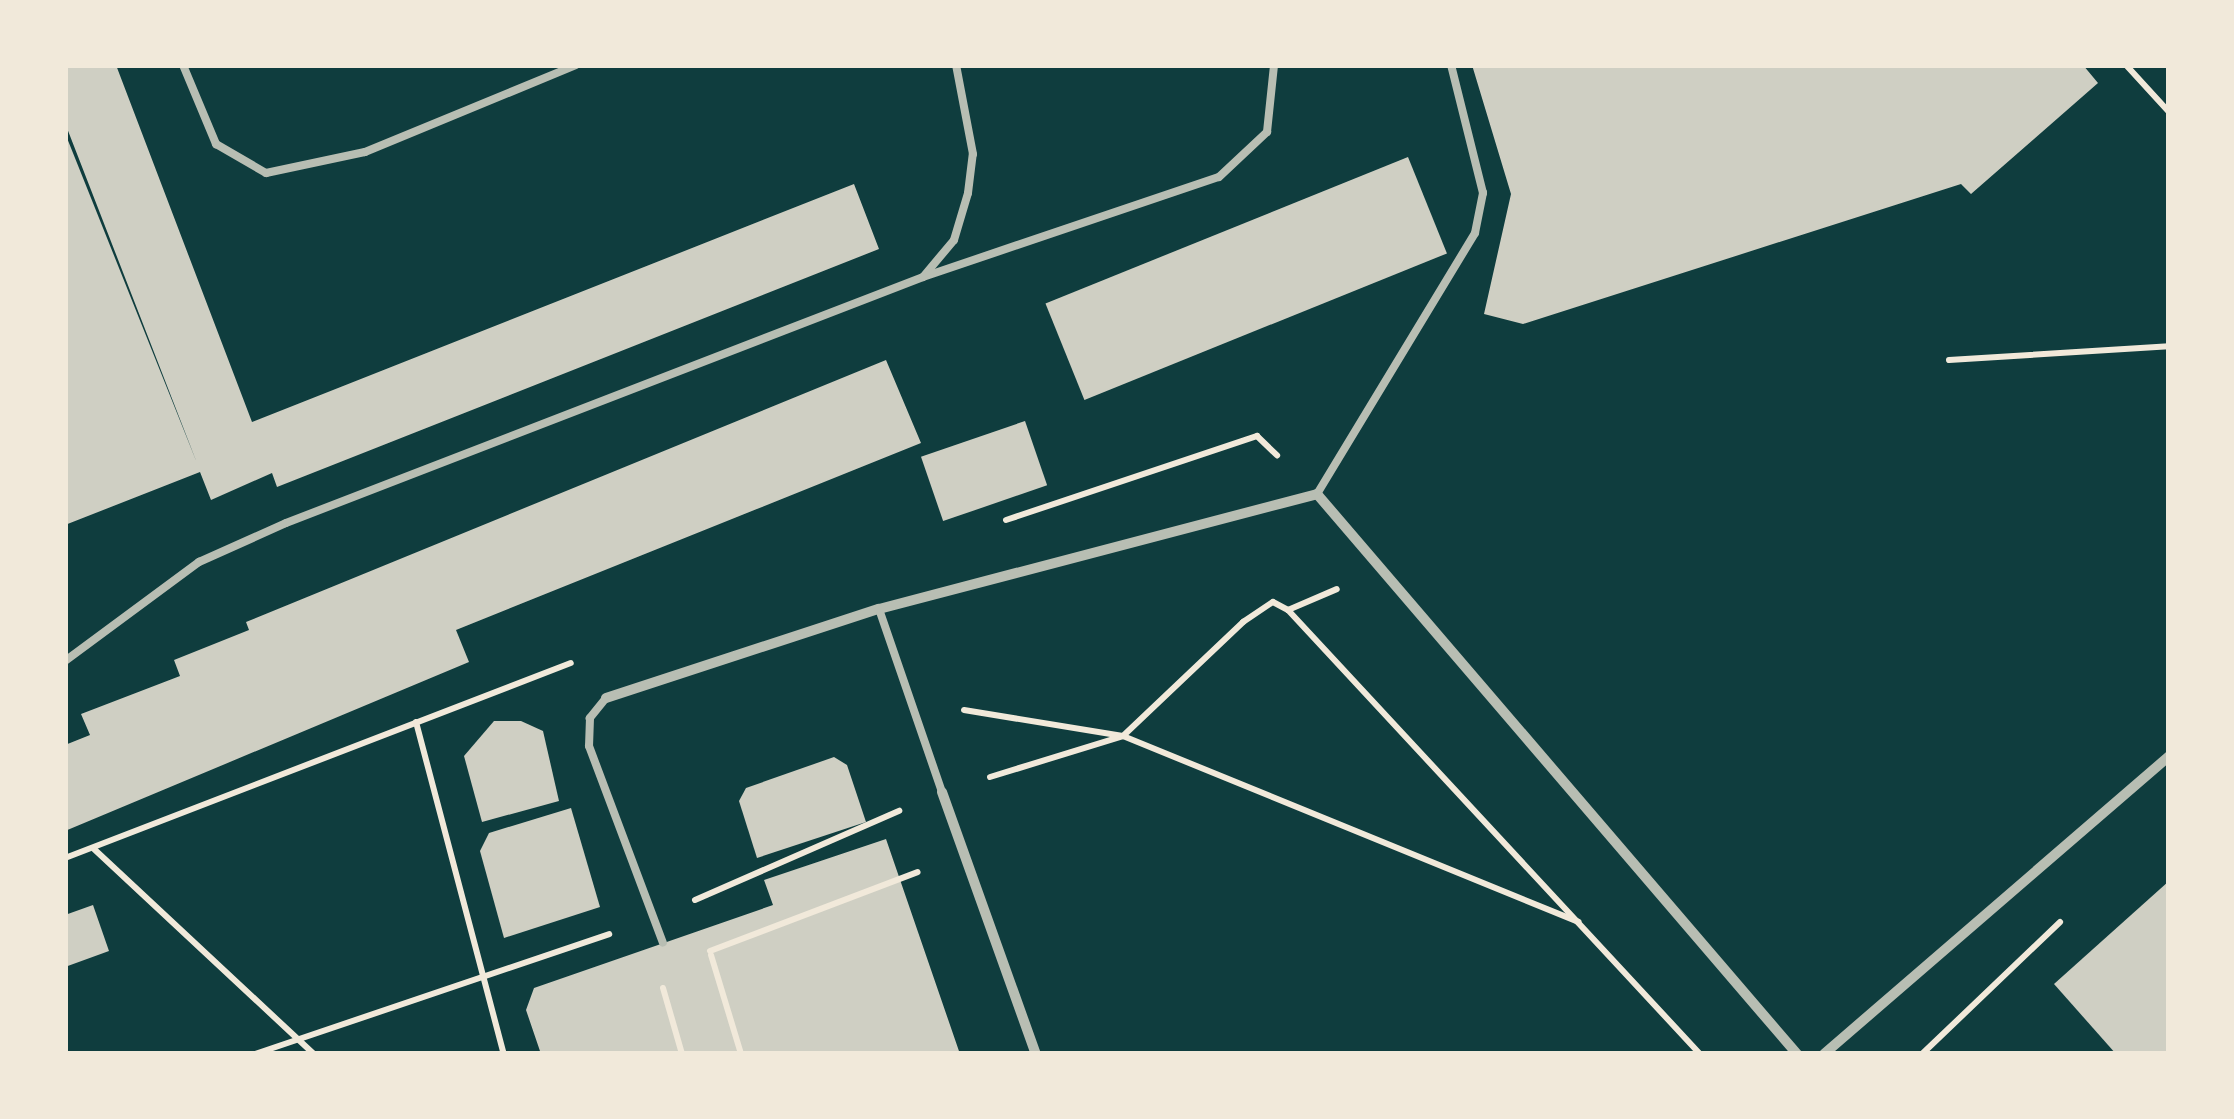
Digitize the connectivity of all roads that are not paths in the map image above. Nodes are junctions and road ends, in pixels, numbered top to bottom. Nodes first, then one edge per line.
1 (183, 65) edge
2 (576, 65) edge
3 (956, 65) edge
4 (1274, 65) edge
5 (1451, 65) edge
6 (923, 277) junction
7 (1318, 494) junction
8 (880, 609) junction
9 (65, 660) edge
10 (606, 698) joint
11 (2169, 756) edge
12 (942, 792) joint
13 (662, 943) dead end
14 (1036, 1054) edge
15 (1796, 1054) edge
16 (1824, 1054) edge

1 - 2 lane
3 - 6 lane
4 - 6 lane
5 - 7 lane
6 - 9 lane
7 - 8 street
7 - 15 street
8 - 10 street
8 - 12 lane
10 - 13 lane
11 - 16 street
12 - 14 street

